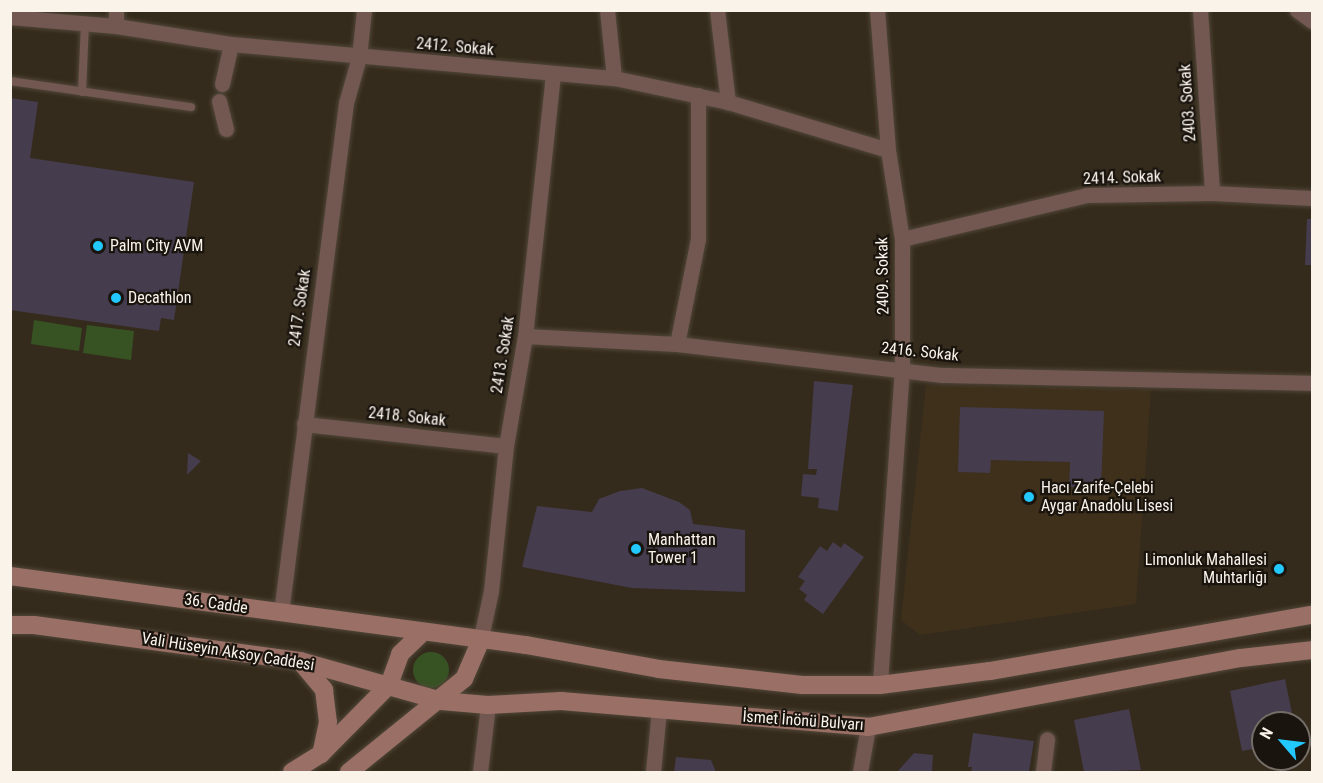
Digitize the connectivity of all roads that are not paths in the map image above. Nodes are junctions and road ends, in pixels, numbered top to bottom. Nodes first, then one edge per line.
1 (116, 10) edge
2 (364, 10) edge
3 (608, 10) edge
4 (717, 10) edge
5 (877, 10) edge
6 (1200, 10) edge
7 (1297, 10) edge
8 (10, 17) edge
9 (1312, 21) edge
10 (84, 24) junction
11 (116, 26) junction
12 (231, 44) junction
13 (359, 57) junction
14 (553, 74) junction
15 (614, 78) junction
16 (10, 81) edge
17 (222, 84) dead end
18 (82, 92) junction
19 (698, 95) junction
20 (219, 101) dead end
21 (728, 102) junction
22 (191, 107) dead end
23 (226, 129) dead end
24 (888, 150) junction
25 (1212, 193) junction
26 (1312, 198) edge
27 (902, 239) junction
28 (525, 336) junction
29 (677, 344) junction
30 (903, 368) junction
31 (1312, 383) edge
32 (304, 424) junction
33 (506, 446) junction
34 (10, 576) edge
35 (281, 613) junction
36 (1312, 615) edge
37 (10, 625) edge
38 (422, 633) junction
39 (480, 642) junction
40 (1312, 650) edge
41 (300, 661) junction
42 (389, 685) junction
43 (880, 685) junction
44 (441, 701) junction
45 (488, 705) junction
46 (659, 710) junction
47 (868, 727) junction
48 (1047, 739) dead end
49 (321, 754) junction
50 (292, 772) edge
51 (349, 772) edge
52 (480, 772) edge
53 (653, 772) edge
54 (860, 772) edge
55 (1043, 772) edge

1 - 11 street
2 - 13 street, 2417. Sokak
3 - 15 street
4 - 21 street
5 - 24 street, 2409. Sokak
6 - 25 street, 2403. Sokak
7 - 9 street
8 - 10 street, 2412. Sokak
10 - 11 street, 2412. Sokak
10 - 18 lane
11 - 12 street, 2412. Sokak
12 - 13 street, 2412. Sokak
12 - 17 street
13 - 14 street, 2412. Sokak
13 - 32 street, 2417. Sokak
14 - 15 street, 2412. Sokak
14 - 28 street, 2413. Sokak
15 - 19 street, 2412. Sokak
16 - 18 lane
18 - 22 lane
19 - 21 street, 2412. Sokak
19 - 29 street
20 - 23 street
21 - 24 street, 2412. Sokak
24 - 27 street, 2409. Sokak
25 - 26 street, 2414. Sokak
25 - 27 street, 2414. Sokak
27 - 30 street, 2409. Sokak
28 - 29 street, 2416. Sokak
28 - 33 street, 2413. Sokak
29 - 30 street, 2416. Sokak
30 - 31 street, 2416. Sokak
30 - 43 street, 2409. Sokak
32 - 33 street, 2418. Sokak
32 - 35 street, 2417. Sokak
33 - 39 street, 2413. Sokak
34 - 35 main road, 36. Cadde
35 - 38 main road, 36. Cadde
36 - 43 main road
37 - 41 main road, Vali Hüseyin Aksoy Caddesi
38 - 39 main road
38 - 42 main road
39 - 43 main road
39 - 44 main road
40 - 47 main road, İsmet İnönü Bulvarı
41 - 42 main road, Vali Hüseyin Aksoy Caddesi
41 - 49 main road
42 - 44 main road, Vali Hüseyin Aksoy Caddesi
42 - 49 main road
44 - 45 main road, İsmet İnönü Bulvarı
44 - 51 main road
45 - 46 main road, İsmet İnönü Bulvarı
45 - 52 street
46 - 47 main road, İsmet İnönü Bulvarı
46 - 53 street
47 - 54 street
48 - 55 street
49 - 50 main road

